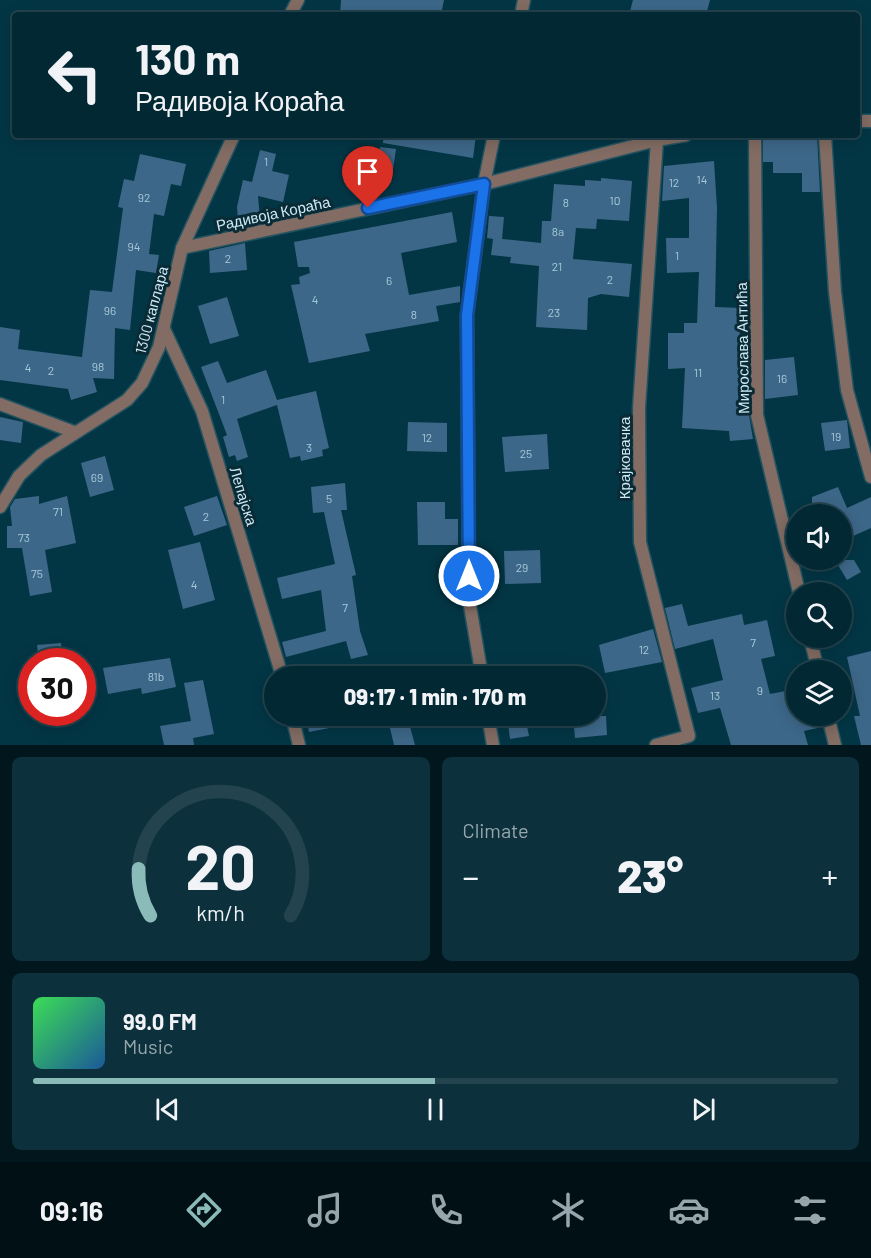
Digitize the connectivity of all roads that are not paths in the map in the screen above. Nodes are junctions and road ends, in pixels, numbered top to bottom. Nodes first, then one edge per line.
1 (233, 138) edge
2 (493, 138) edge
3 (669, 138) edge
4 (755, 138) edge
5 (825, 138) edge
6 (657, 140) junction
7 (484, 184) junction
8 (182, 248) junction
9 (164, 329) junction
10 (0, 404) edge
11 (74, 432) junction
12 (871, 477) edge
13 (0, 507) edge
14 (797, 582) edge
15 (279, 666) edge
16 (480, 666) edge
17 (294, 726) edge
18 (490, 726) edge
19 (830, 726) edge
20 (299, 745) edge
21 (493, 745) edge
22 (656, 745) edge
23 (835, 745) edge

1 - 8 street, 1300 каплара
2 - 7 street
3 - 6 street, Радивоја Кораћа
4 - 14 street, Мирослава Антића
5 - 12 street
6 - 7 street, Радивоја Кораћа
6 - 22 street, Крајковачка
7 - 8 street, Радивоја Кораћа
7 - 16 street
8 - 9 street, 1300 каплара
9 - 11 street, 1300 каплара
9 - 15 street, Лепајска
10 - 11 street
11 - 13 street, 1300 каплара
17 - 20 street
18 - 21 street
19 - 23 street

